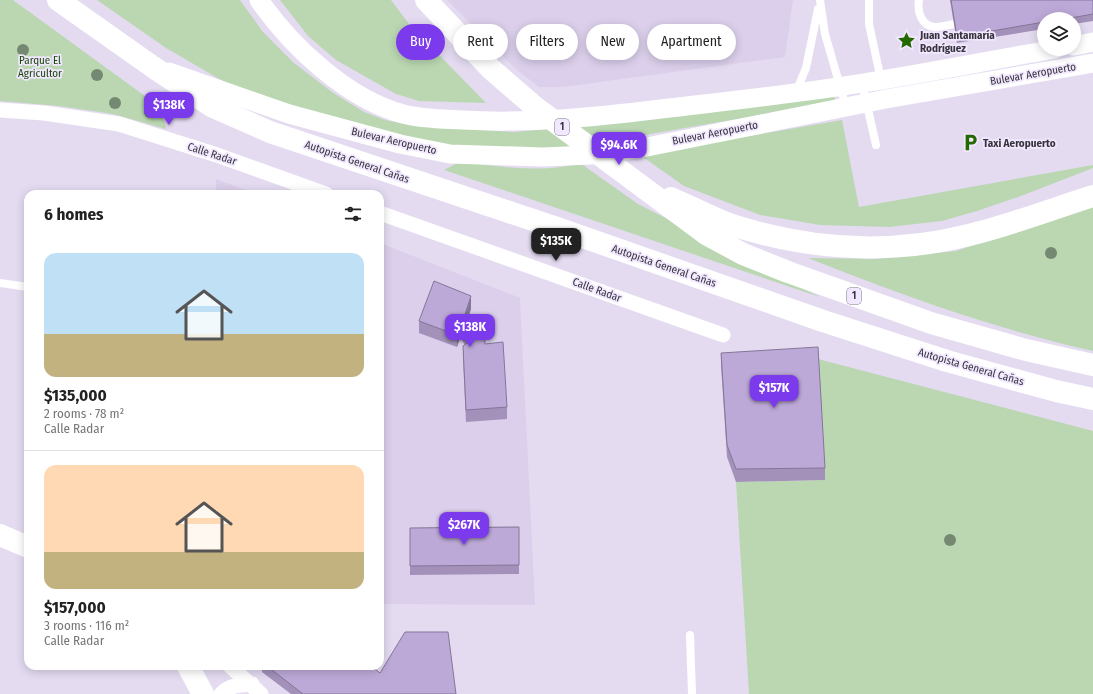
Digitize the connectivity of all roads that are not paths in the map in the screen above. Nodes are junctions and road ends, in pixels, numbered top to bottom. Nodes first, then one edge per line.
1 (58, 0) edge
2 (259, 0) edge
3 (426, 0) edge
4 (869, 0) edge
5 (919, 0) edge
6 (820, 1) edge
7 (954, 24) edge
8 (1093, 42) edge
9 (1081, 45) edge
10 (1037, 53) edge
11 (1093, 63) edge
12 (153, 67) junction
13 (862, 83) junction
14 (839, 87) junction
15 (884, 90) junction
16 (796, 93) junction
17 (867, 103) junction
18 (846, 107) junction
19 (0, 110) edge
20 (876, 145) dead end
21 (636, 182) junction
22 (315, 190) edge
23 (1093, 196) edge
24 (384, 214) edge
25 (0, 283) edge
26 (24, 286) edge
27 (723, 335) dead end
28 (1093, 365) edge
29 (1093, 399) edge
30 (0, 535) edge
31 (24, 545) edge
32 (690, 635) dead end
33 (190, 670) edge
34 (235, 670) edge
35 (256, 689) edge
36 (204, 694) edge
37 (221, 694) edge
38 (692, 694) edge

1 - 12 main road, Autopista General Cañas
2 - 16 street, Bulevar Aeropuerto
3 - 21 main road, 1
4 - 15 lane
5 - 7 lane
6 - 14 lane
6 - 16 lane
8 - 9 street, Bulevar Aeropuerto
10 - 15 street, Bulevar Aeropuerto
11 - 15 street, Bulevar Aeropuerto
12 - 18 street, Bulevar Aeropuerto
12 - 29 main road, Autopista General Cañas
13 - 14 street, Bulevar Aeropuerto
13 - 15 street, Bulevar Aeropuerto
13 - 17 lane
14 - 16 street, Bulevar Aeropuerto
14 - 18 lane
15 - 17 street, Bulevar Aeropuerto
17 - 18 street, Bulevar Aeropuerto
17 - 20 lane
19 - 22 street, Calle Radar
21 - 23 main road
21 - 28 main road, 1
24 - 27 street, Calle Radar
25 - 26 lane
30 - 31 main road
32 - 38 lane
33 - 36 main road
34 - 35 street
35 - 37 street

